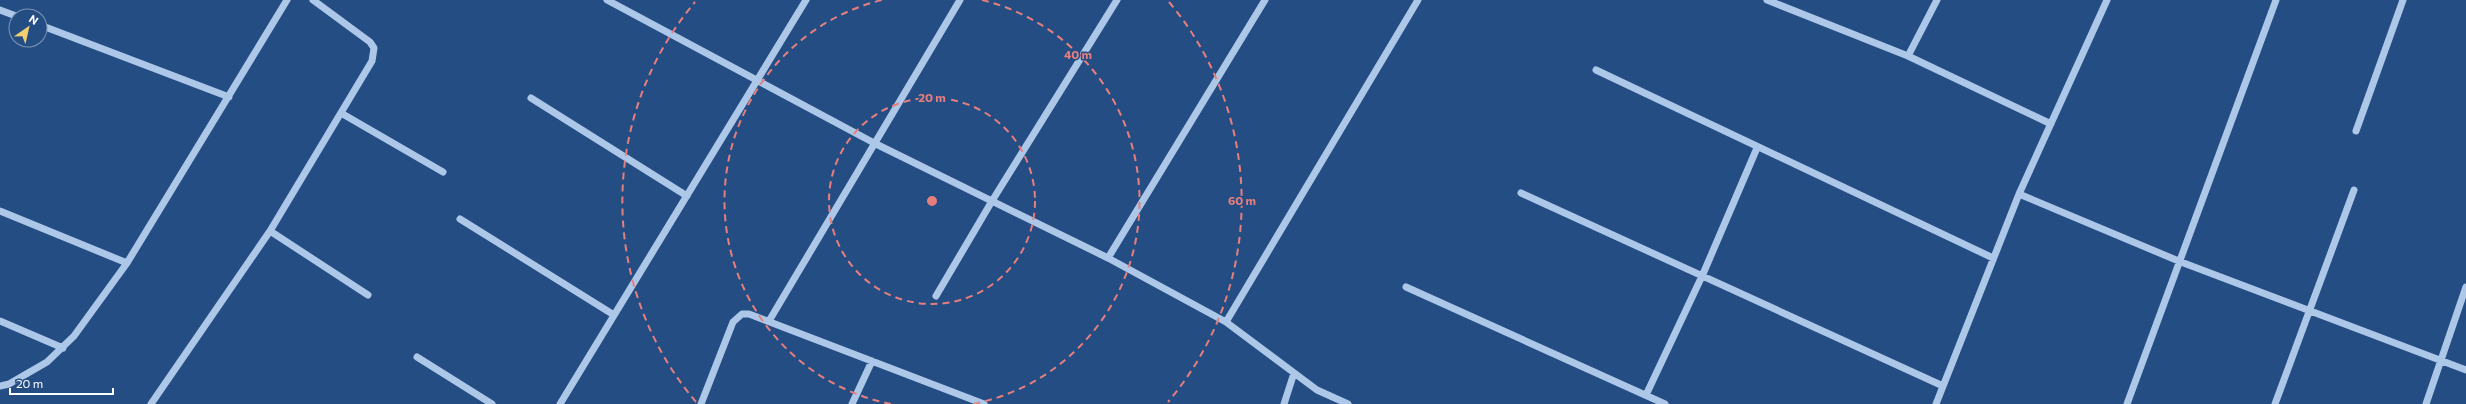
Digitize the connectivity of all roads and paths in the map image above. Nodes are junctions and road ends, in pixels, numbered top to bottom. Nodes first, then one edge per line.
1 (287, 0) edge
2 (313, 0) edge
3 (607, 0) edge
4 (806, 0) edge
5 (960, 0) edge
6 (1117, 0) edge
7 (1265, 0) edge
8 (1418, 0) edge
9 (1767, 0) edge
10 (1937, 0) edge
11 (2107, 0) edge
12 (2276, 0) edge
13 (2403, 0) edge
14 (1778, 2) edge
15 (48, 28) edge
16 (1908, 56) junction
17 (1596, 70) dead end
18 (757, 81) junction
19 (230, 98) junction
20 (531, 98) dead end
21 (341, 113) junction
22 (2051, 124) junction
23 (2356, 131) dead end
24 (876, 144) junction
25 (1756, 148) junction
26 (443, 172) dead end
27 (2354, 190) dead end
28 (1521, 193) dead end
29 (2019, 194) junction
30 (687, 196) junction
31 (992, 201) junction
32 (0, 211) edge
33 (460, 218) dead end
34 (270, 231) junction
35 (1108, 258) junction
36 (1993, 258) junction
37 (2181, 262) junction
38 (127, 263) junction
39 (1703, 274) junction
40 (1406, 287) dead end
41 (2466, 287) edge
42 (368, 295) dead end
43 (936, 296) dead end
44 (2310, 311) junction
45 (614, 315) junction
46 (0, 321) edge
47 (769, 321) junction
48 (1226, 322) junction
49 (63, 348) junction
50 (417, 357) dead end
51 (872, 361) junction
52 (2441, 361) junction
53 (2466, 370) edge
54 (1294, 373) junction
55 (0, 386) edge
56 (1943, 386) junction
57 (1646, 395) junction
58 (151, 404) edge
59 (492, 404) edge
60 (560, 404) edge
61 (701, 404) edge
62 (852, 404) edge
63 (984, 404) edge
64 (1284, 404) edge
65 (1348, 404) edge
66 (1665, 404) edge
67 (1936, 404) edge
68 (2127, 404) edge
69 (2274, 404) edge
70 (2426, 404) edge

1 - 19 street
2 - 21 street
3 - 18 street
4 - 18 street
5 - 24 street
6 - 31 street
7 - 35 street
8 - 48 street
9 - 14 street
10 - 16 street
11 - 22 street
12 - 37 street
13 - 23 street
14 - 16 street
15 - 19 street
16 - 22 street
17 - 25 street
18 - 24 street
18 - 30 street
19 - 38 street
20 - 30 street
21 - 26 street
21 - 34 street
22 - 29 street
24 - 31 street
24 - 47 street
25 - 36 street
25 - 39 street
27 - 44 street
28 - 39 street
29 - 36 street
29 - 37 street
30 - 45 street
31 - 35 street
31 - 43 street
32 - 38 street
33 - 45 street
34 - 42 street
34 - 58 street
35 - 48 street
36 - 56 street
37 - 44 street
37 - 68 street
38 - 49 street
39 - 56 street
39 - 57 street
40 - 57 street
41 - 52 street
44 - 52 street
44 - 69 street
45 - 60 street
46 - 49 street
47 - 51 street
47 - 61 street
48 - 54 street
49 - 55 street
50 - 59 street
51 - 62 street
51 - 63 street
52 - 53 street
52 - 70 street
54 - 64 street
54 - 65 street
56 - 67 street
57 - 66 street

